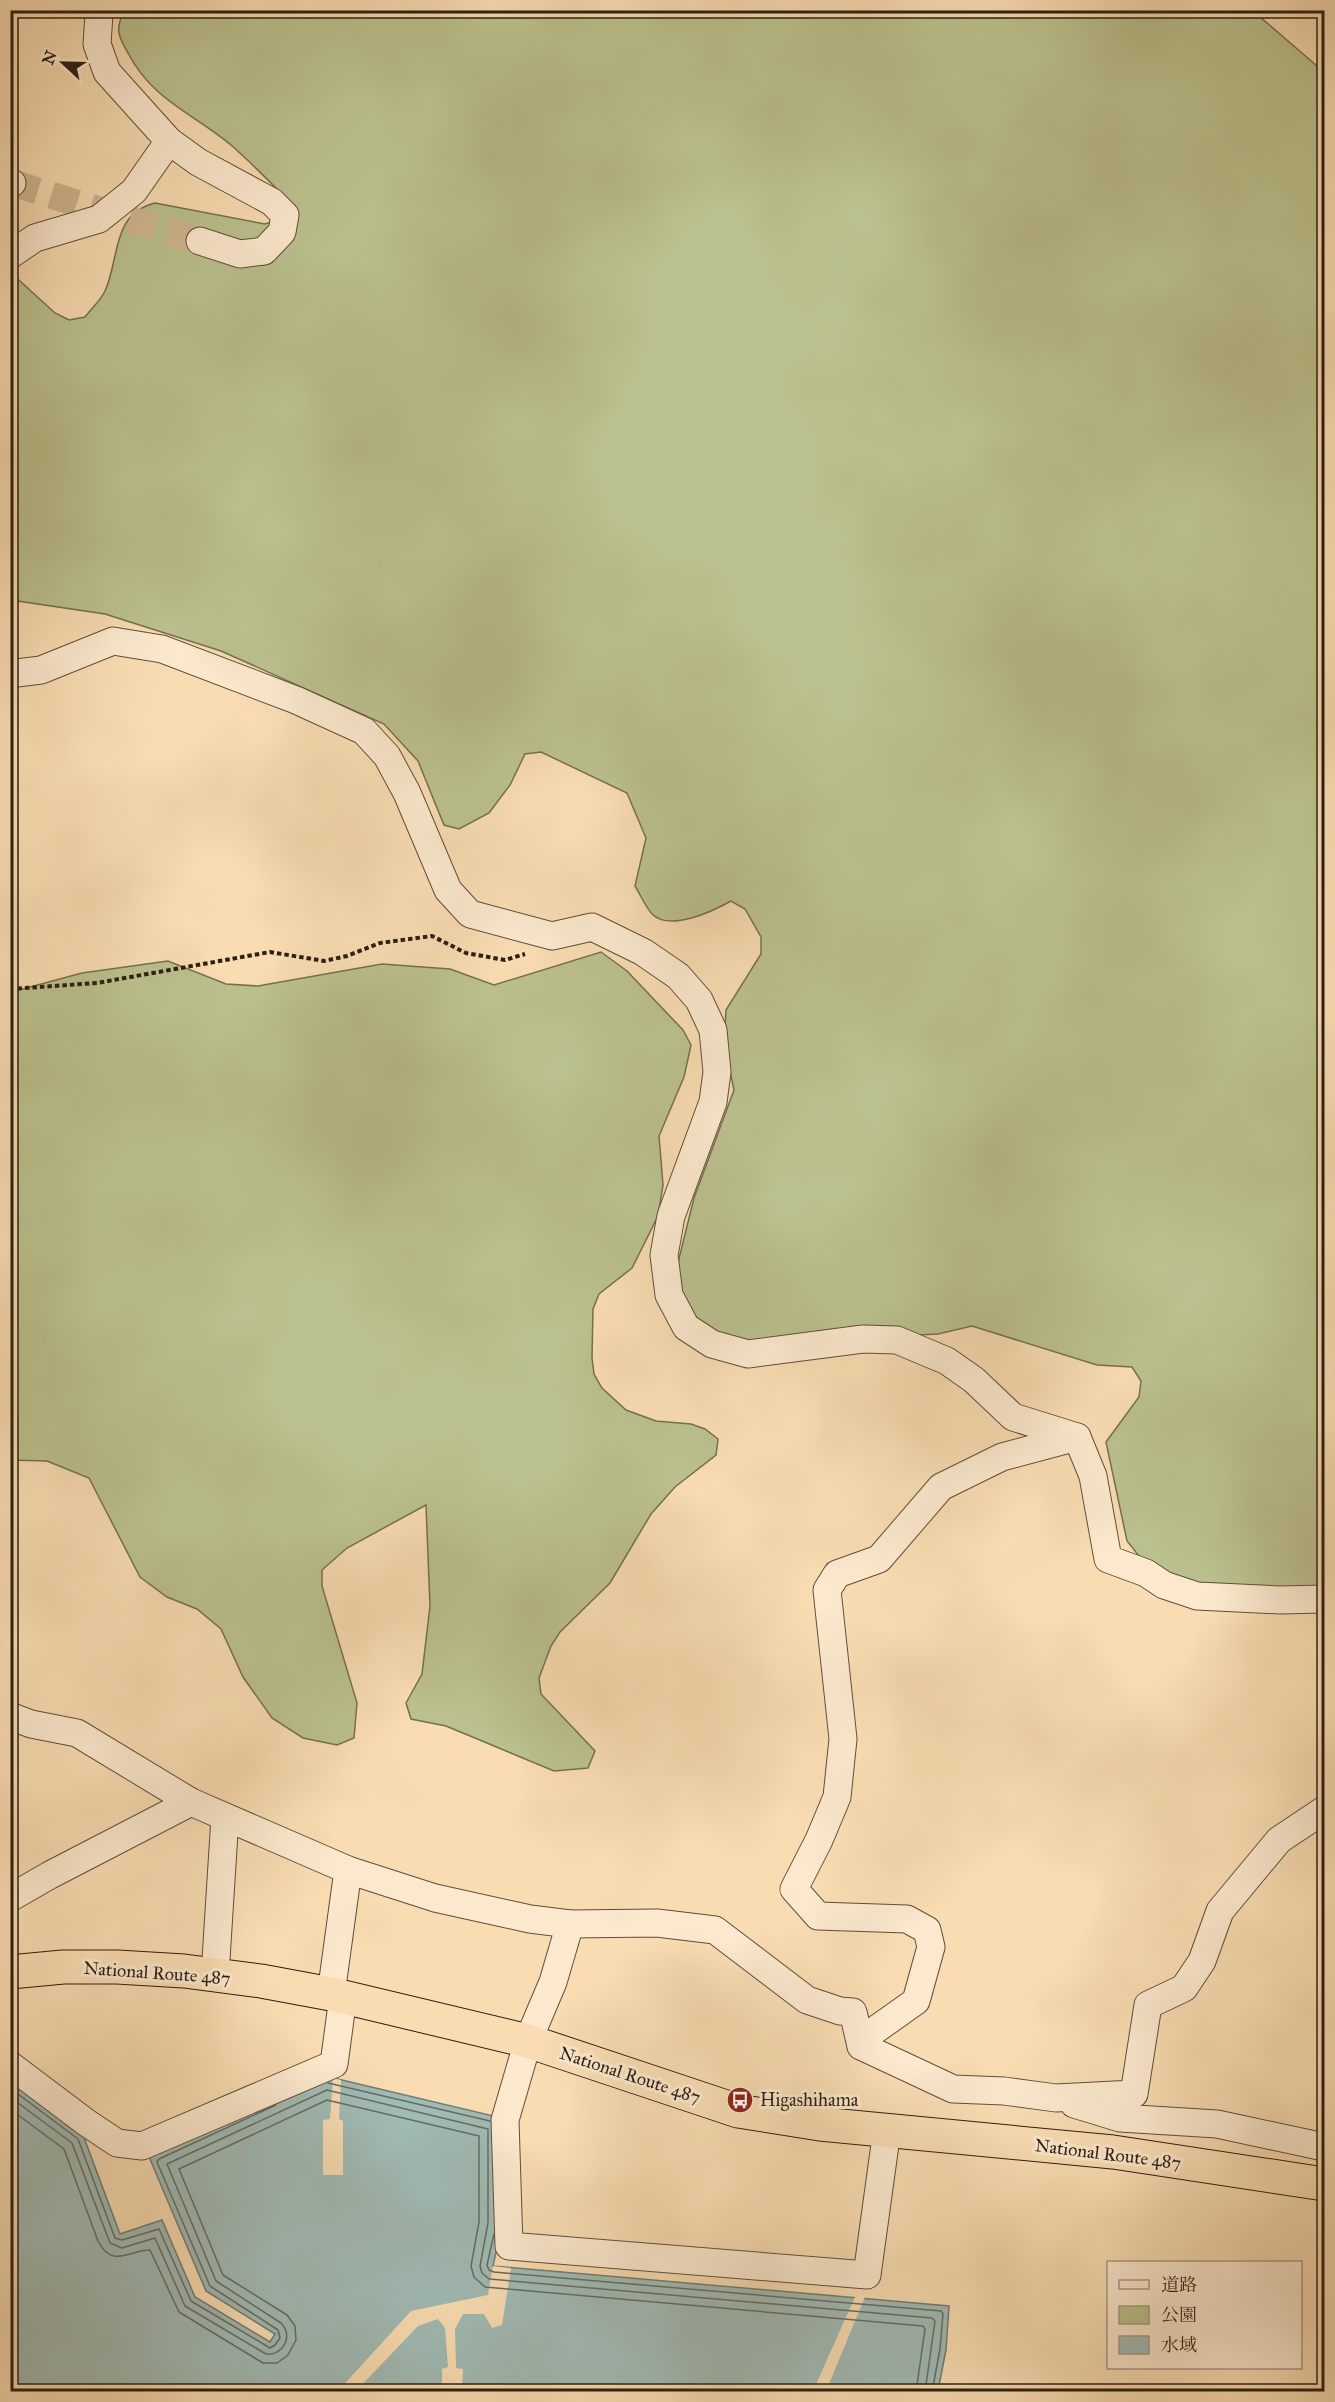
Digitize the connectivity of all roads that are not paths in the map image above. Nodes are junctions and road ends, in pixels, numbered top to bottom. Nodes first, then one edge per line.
1 (101, 10) edge
2 (169, 141) junction
3 (200, 241) tunnel mouth
4 (10, 255) edge
5 (10, 671) edge
6 (1077, 1437) junction
7 (1324, 1599) edge
8 (10, 1716) edge
9 (191, 1802) junction
10 (1324, 1809) edge
11 (225, 1816) junction
12 (348, 1870) junction
13 (10, 1898) edge
14 (570, 1924) junction
15 (10, 1972) edge
16 (215, 1975) junction
17 (337, 1995) junction
18 (528, 2041) junction
19 (861, 2046) junction
20 (10, 2065) edge
21 (1056, 2098) junction
22 (888, 2130) junction
23 (1324, 2147) edge
24 (1324, 2184) edge

1 - 2 street
2 - 3 street
2 - 4 street
5 - 6 street
6 - 7 street
6 - 19 street
8 - 9 street
9 - 11 street
9 - 13 street
10 - 21 street
11 - 12 street
11 - 16 street
12 - 14 street
12 - 17 street
14 - 18 street
14 - 19 street
15 - 16 highway, National Route 487
16 - 17 highway, National Route 487
17 - 18 highway, National Route 487
17 - 20 street
18 - 22 highway, National Route 487
18 - 22 street
19 - 21 street
21 - 23 street
22 - 24 highway, National Route 487

